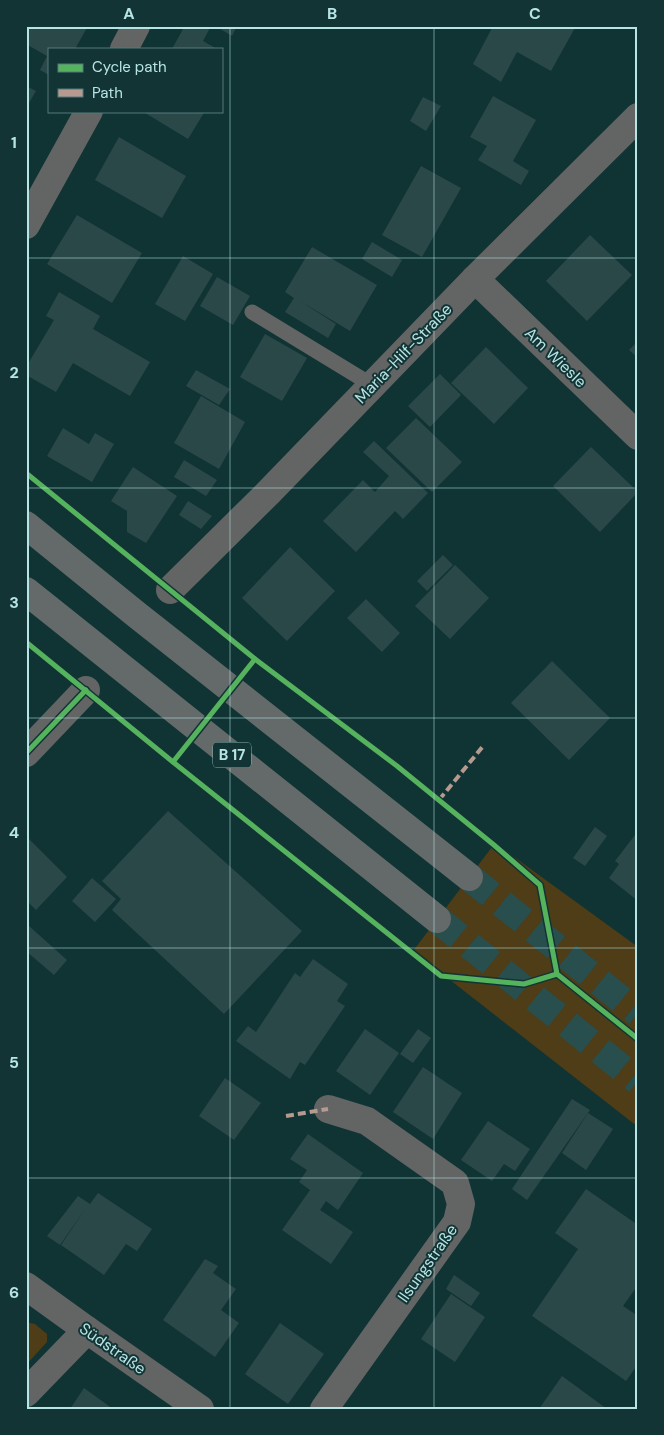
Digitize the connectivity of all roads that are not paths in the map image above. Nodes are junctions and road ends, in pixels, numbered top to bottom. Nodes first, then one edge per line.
1 (136, 26) edge
2 (125, 48) edge
3 (88, 112) edge
4 (638, 117) edge
5 (26, 225) edge
6 (475, 280) junction
7 (252, 312) dead end
8 (372, 386) junction
9 (638, 436) edge
10 (26, 525) edge
11 (170, 590) dead end
12 (26, 591) edge
13 (86, 690) dead end
14 (26, 753) edge
15 (469, 877) tunnel mouth
16 (437, 919) tunnel mouth
17 (328, 1108) dead end
18 (26, 1286) edge
19 (87, 1330) junction
20 (26, 1393) edge
21 (200, 1409) edge
22 (324, 1409) edge

1 - 2 street
3 - 5 street
4 - 6 street, Maria-Hilf-Straße
6 - 8 street, Maria-Hilf-Straße
6 - 9 street, Am Wiesle
7 - 8 lane
8 - 11 street, Maria-Hilf-Straße
10 - 15 highway
12 - 16 highway, B 17
13 - 14 street
17 - 22 street, Ilsungstraße
18 - 19 street, Südstraße
19 - 20 street
19 - 21 street, Südstraße

